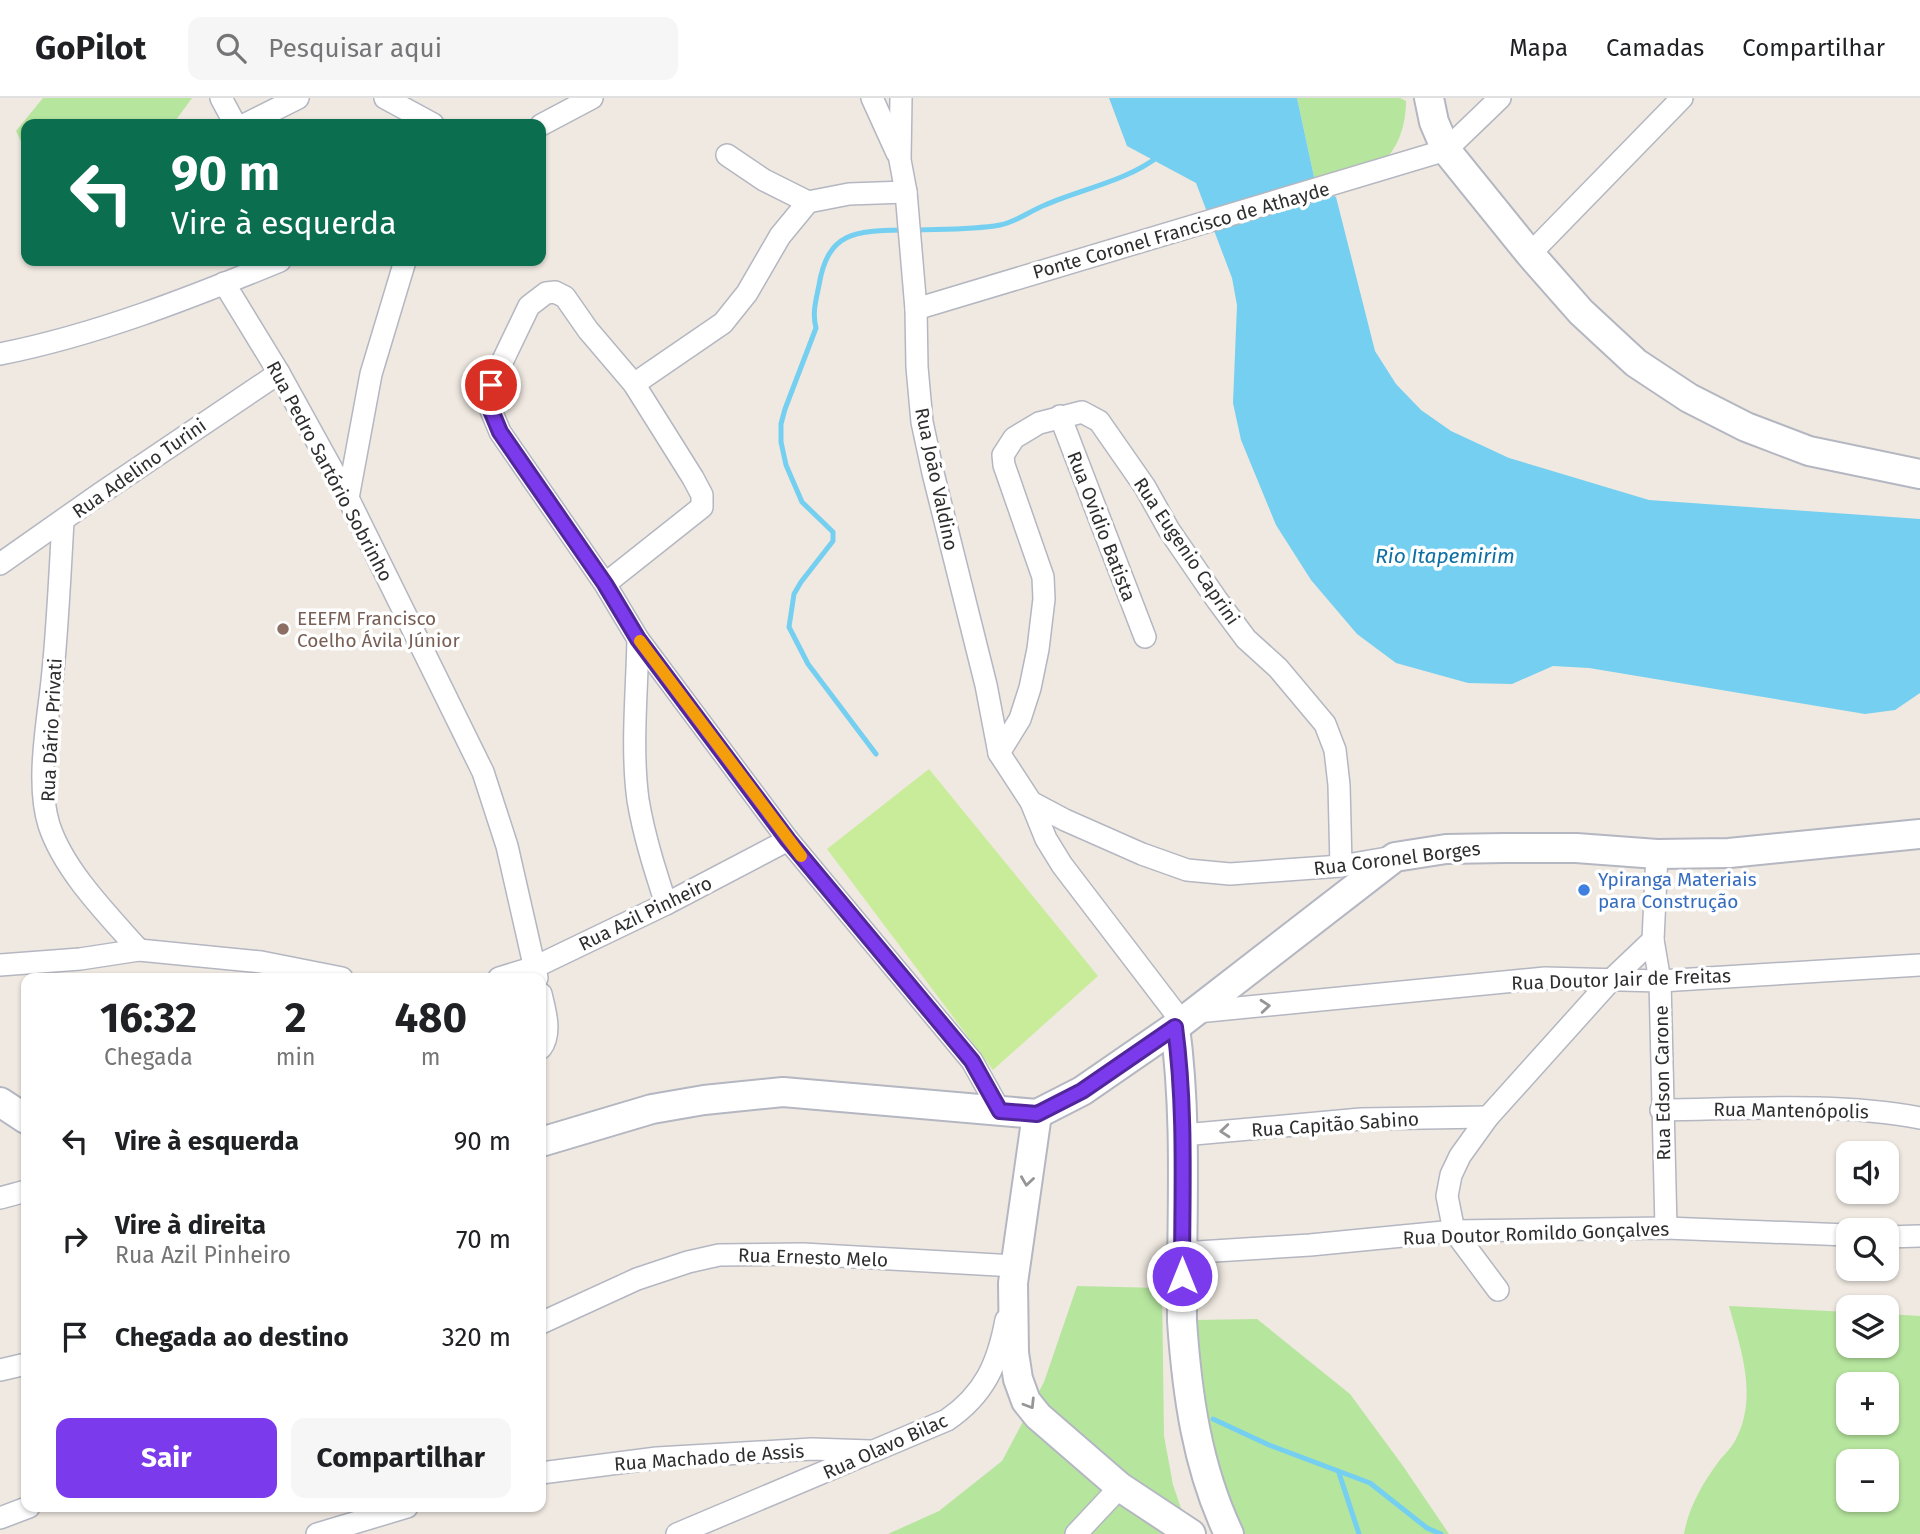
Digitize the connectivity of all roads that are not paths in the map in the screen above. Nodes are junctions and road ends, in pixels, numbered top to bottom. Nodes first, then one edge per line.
1 (221, 98) edge
2 (298, 98) edge
3 (385, 98) edge
4 (592, 98) edge
5 (872, 98) edge
6 (901, 98) edge
7 (1429, 98) edge
8 (1500, 98) edge
9 (1682, 98) edge
10 (232, 119) edge
11 (256, 119) edge
12 (424, 119) edge
13 (546, 122) edge
14 (1446, 150) junction
15 (727, 155) dead end
16 (900, 160) junction
17 (906, 192) junction
18 (808, 202) junction
19 (1530, 254) junction
20 (268, 266) edge
21 (403, 266) edge
22 (224, 284) junction
23 (916, 309) junction
24 (0, 354) edge
25 (279, 373) junction
26 (634, 384) junction
27 (1060, 416) junction
28 (1920, 474) edge
29 (348, 498) junction
30 (63, 521) junction
31 (0, 565) edge
32 (605, 584) junction
33 (1145, 636) dead end
34 (638, 639) junction
35 (999, 753) junction
36 (1031, 802) junction
37 (1920, 834) edge
38 (788, 840) junction
39 (1657, 854) junction
40 (1395, 857) junction
41 (1341, 866) junction
42 (666, 904) junction
43 (1653, 940) junction
44 (139, 950) junction
45 (0, 965) edge
46 (1920, 965) edge
47 (77, 969) edge
48 (317, 973) edge
49 (536, 973) edge
50 (1613, 978) junction
51 (1660, 981) junction
52 (1184, 1020) junction
53 (0, 1102) edge
54 (1661, 1110) junction
55 (1000, 1111) junction
56 (1037, 1114) junction
57 (21, 1116) edge
58 (1488, 1117) junction
59 (1920, 1118) edge
60 (1183, 1135) junction
61 (546, 1141) edge
62 (21, 1192) edge
63 (0, 1198) edge
64 (1666, 1228) junction
65 (1454, 1231) junction
66 (1836, 1235) edge
67 (1920, 1236) edge
68 (1899, 1237) edge
69 (1182, 1253) junction
70 (1014, 1275) junction
71 (1498, 1290) dead end
72 (546, 1321) edge
73 (21, 1365) edge
74 (0, 1370) edge
75 (878, 1450) junction
76 (546, 1472) edge
77 (1120, 1486) junction
78 (21, 1510) edge
79 (390, 1512) edge
80 (0, 1518) edge
81 (317, 1534) edge
82 (677, 1534) edge
83 (1076, 1534) edge
84 (1191, 1534) edge
85 (1229, 1534) edge

1 - 10 street
2 - 11 street
3 - 12 street
4 - 13 street
5 - 16 street, Rua João Valdino
6 - 16 street, Rua João Valdino
7 - 14 street
8 - 14 street
9 - 19 street
14 - 19 street
14 - 23 street, Ponte Coronel Francisco de Athayde
15 - 18 street
16 - 17 street, Rua João Valdino
17 - 18 street
17 - 23 street, Rua João Valdino
18 - 26 street
19 - 28 street
20 - 22 street
21 - 29 street
22 - 24 street
22 - 25 street, Rua Pedro Sartório Sobrinho
23 - 35 street, Rua João Valdino
25 - 29 street, Rua Pedro Sartório Sobrinho
25 - 30 street, Rua Adelino Turini
26 - 32 street
26 - 32 street
27 - 33 street, Rua Ovidio Batista
27 - 35 street
27 - 41 street, Rua Eugenio Caprini
29 - 49 street, Rua Pedro Sartório Sobrinho
30 - 31 street, Rua Adelino Turini
30 - 44 street, Rua Dário Privati
32 - 34 street
34 - 38 street
34 - 42 street
35 - 36 street
36 - 41 street, Rua Coronel Borges
36 - 52 street
37 - 39 street, Rua Coronel Borges
38 - 42 street, Rua Azil Pinheiro
38 - 55 street
39 - 40 street, Rua Coronel Borges
39 - 43 street, Rua Edson Carone
40 - 41 street, Rua Coronel Borges
40 - 52 street
42 - 49 street, Rua Azil Pinheiro
43 - 50 street
43 - 51 street, Rua Edson Carone
44 - 47 street
44 - 48 street
45 - 47 street
46 - 51 street, Rua Doutor Jair de Freitas
50 - 51 street, Rua Doutor Jair de Freitas
52 -> 50 street, Rua Doutor Jair de Freitas
50 - 58 street
51 - 54 street, Rua Edson Carone
52 - 56 street
52 - 60 street
53 - 57 street
54 - 59 street, Rua Mantenópolis
54 - 64 street, Rua Edson Carone
55 - 56 street
55 - 61 street
56 -> 70 street, Rua Olavo Bilac
58 -> 60 street, Rua Capitão Sabino
58 - 65 street
60 - 69 street
62 - 63 street
64 - 65 street, Rua Doutor Romildo Gonçalves
64 - 66 street, Rua Doutor Romildo Gonçalves
65 - 69 street, Rua Doutor Romildo Gonçalves
65 - 71 street
67 - 68 street
69 - 85 street
70 - 72 street, Rua Ernesto Melo
70 - 75 street, Rua Olavo Bilac
70 -> 77 street, Rua Olavo Bilac
73 - 74 street
75 - 76 street, Rua Machado de Assis
75 - 82 street, Rua Olavo Bilac
77 - 83 street
77 - 84 street, Rua Olavo Bilac
78 - 80 street
79 - 81 street

